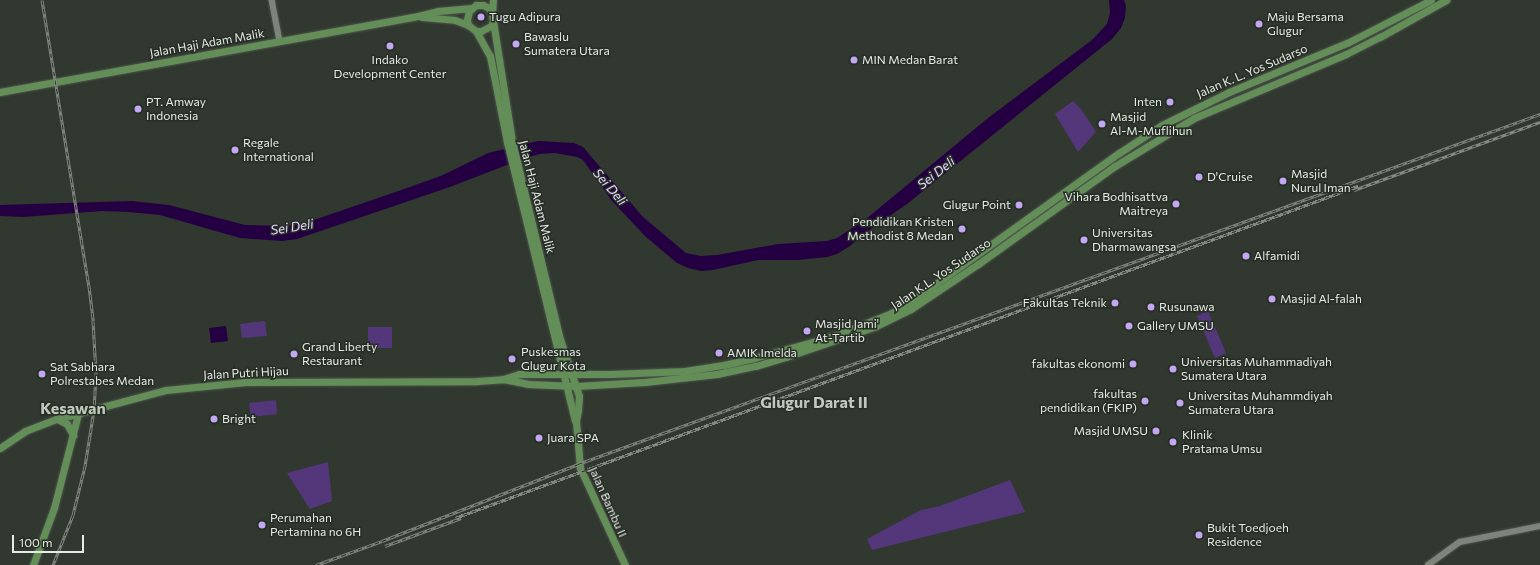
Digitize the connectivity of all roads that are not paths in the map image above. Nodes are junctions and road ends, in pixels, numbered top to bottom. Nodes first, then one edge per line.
1 (272, 0) edge
2 (493, 0) edge
3 (1444, 1) edge
4 (476, 4) edge
5 (1428, 4) edge
6 (418, 16) junction
7 (492, 17) junction
8 (468, 25) junction
9 (476, 31) junction
10 (280, 41) junction
11 (1301, 62) junction
12 (1293, 65) junction
13 (1305, 71) junction
14 (1297, 74) junction
15 (0, 92) edge
16 (510, 142) junction
17 (1137, 152) joint
18 (516, 169) junction
19 (1089, 174) joint
20 (1061, 194) junction
21 (1067, 202) junction
22 (565, 374) junction
23 (573, 374) junction
24 (503, 379) junction
25 (601, 385) junction
26 (568, 386) junction
27 (576, 386) junction
28 (579, 396) junction
29 (78, 414) junction
30 (57, 419) junction
31 (576, 422) junction
32 (73, 435) junction
33 (0, 448) edge
34 (1540, 526) edge
35 (33, 565) edge
36 (625, 565) edge
37 (1428, 565) edge

1 - 10 street
2 - 7 main road, Jalan Haji Adam Malik
3 - 5 main road, Jalan K. L. Yos Sudarso
4 - 6 main road, Jalan Haji Adam Malik
4 - 7 main road
4 - 8 main road
5 - 11 main road, Jalan K. L. Yos Sudarso
5 - 13 main road, Jalan K. L. Yos Sudarso
6 - 8 main road, Jalan Haji Adam Malik
6 - 10 main road, Jalan Haji Adam Malik
7 - 9 main road
7 - 16 main road, Jalan Haji Adam Malik
8 - 9 main road
9 - 16 main road, Jalan Haji Adam Malik
10 - 15 main road, Jalan Haji Adam Malik
11 - 12 main road, Jalan K. L. Yos Sudarso
11 - 13 main road
12 - 14 main road
12 - 19 main road, Jalan K. L. Yos Sudarso
13 - 14 main road, Jalan K. L. Yos Sudarso
14 - 17 main road, Jalan K. L. Yos Sudarso
16 - 18 main road, Jalan Haji Adam Malik
17 - 21 main road, Jalan K.L. Yos Sudarso
18 - 22 main road, Jalan Haji Adam Malik
18 - 23 main road, Jalan Haji Adam Malik
19 - 20 main road, Jalan K.L. Yos Sudarso
20 - 21 main road
20 - 23 main road, Jalan K.L. Yos Sudarso
21 - 25 main road, Jalan K.L. Yos Sudarso
22 - 23 main road, Jalan K.L. Yos Sudarso
22 - 24 main road, Jalan Putri Hijau
22 - 26 main road
23 - 27 main road, Jalan Bambu II
24 - 26 main road, Jalan Putri Hijau
24 - 29 main road, Jalan Putri Hijau
25 - 27 main road, Jalan K.L. Yos Sudarso
25 - 28 main road
26 - 27 main road, Jalan K.L. Yos Sudarso
26 - 31 main road
27 - 28 main road, Jalan Bambu II
28 - 31 main road, Jalan Bambu II
29 - 30 main road, Jalan Putri Hijau
29 - 32 main road
30 - 32 main road
30 - 33 main road, Jalan Putri Hijau
31 - 36 main road, Jalan Bambu II
32 - 35 main road
34 - 37 street

